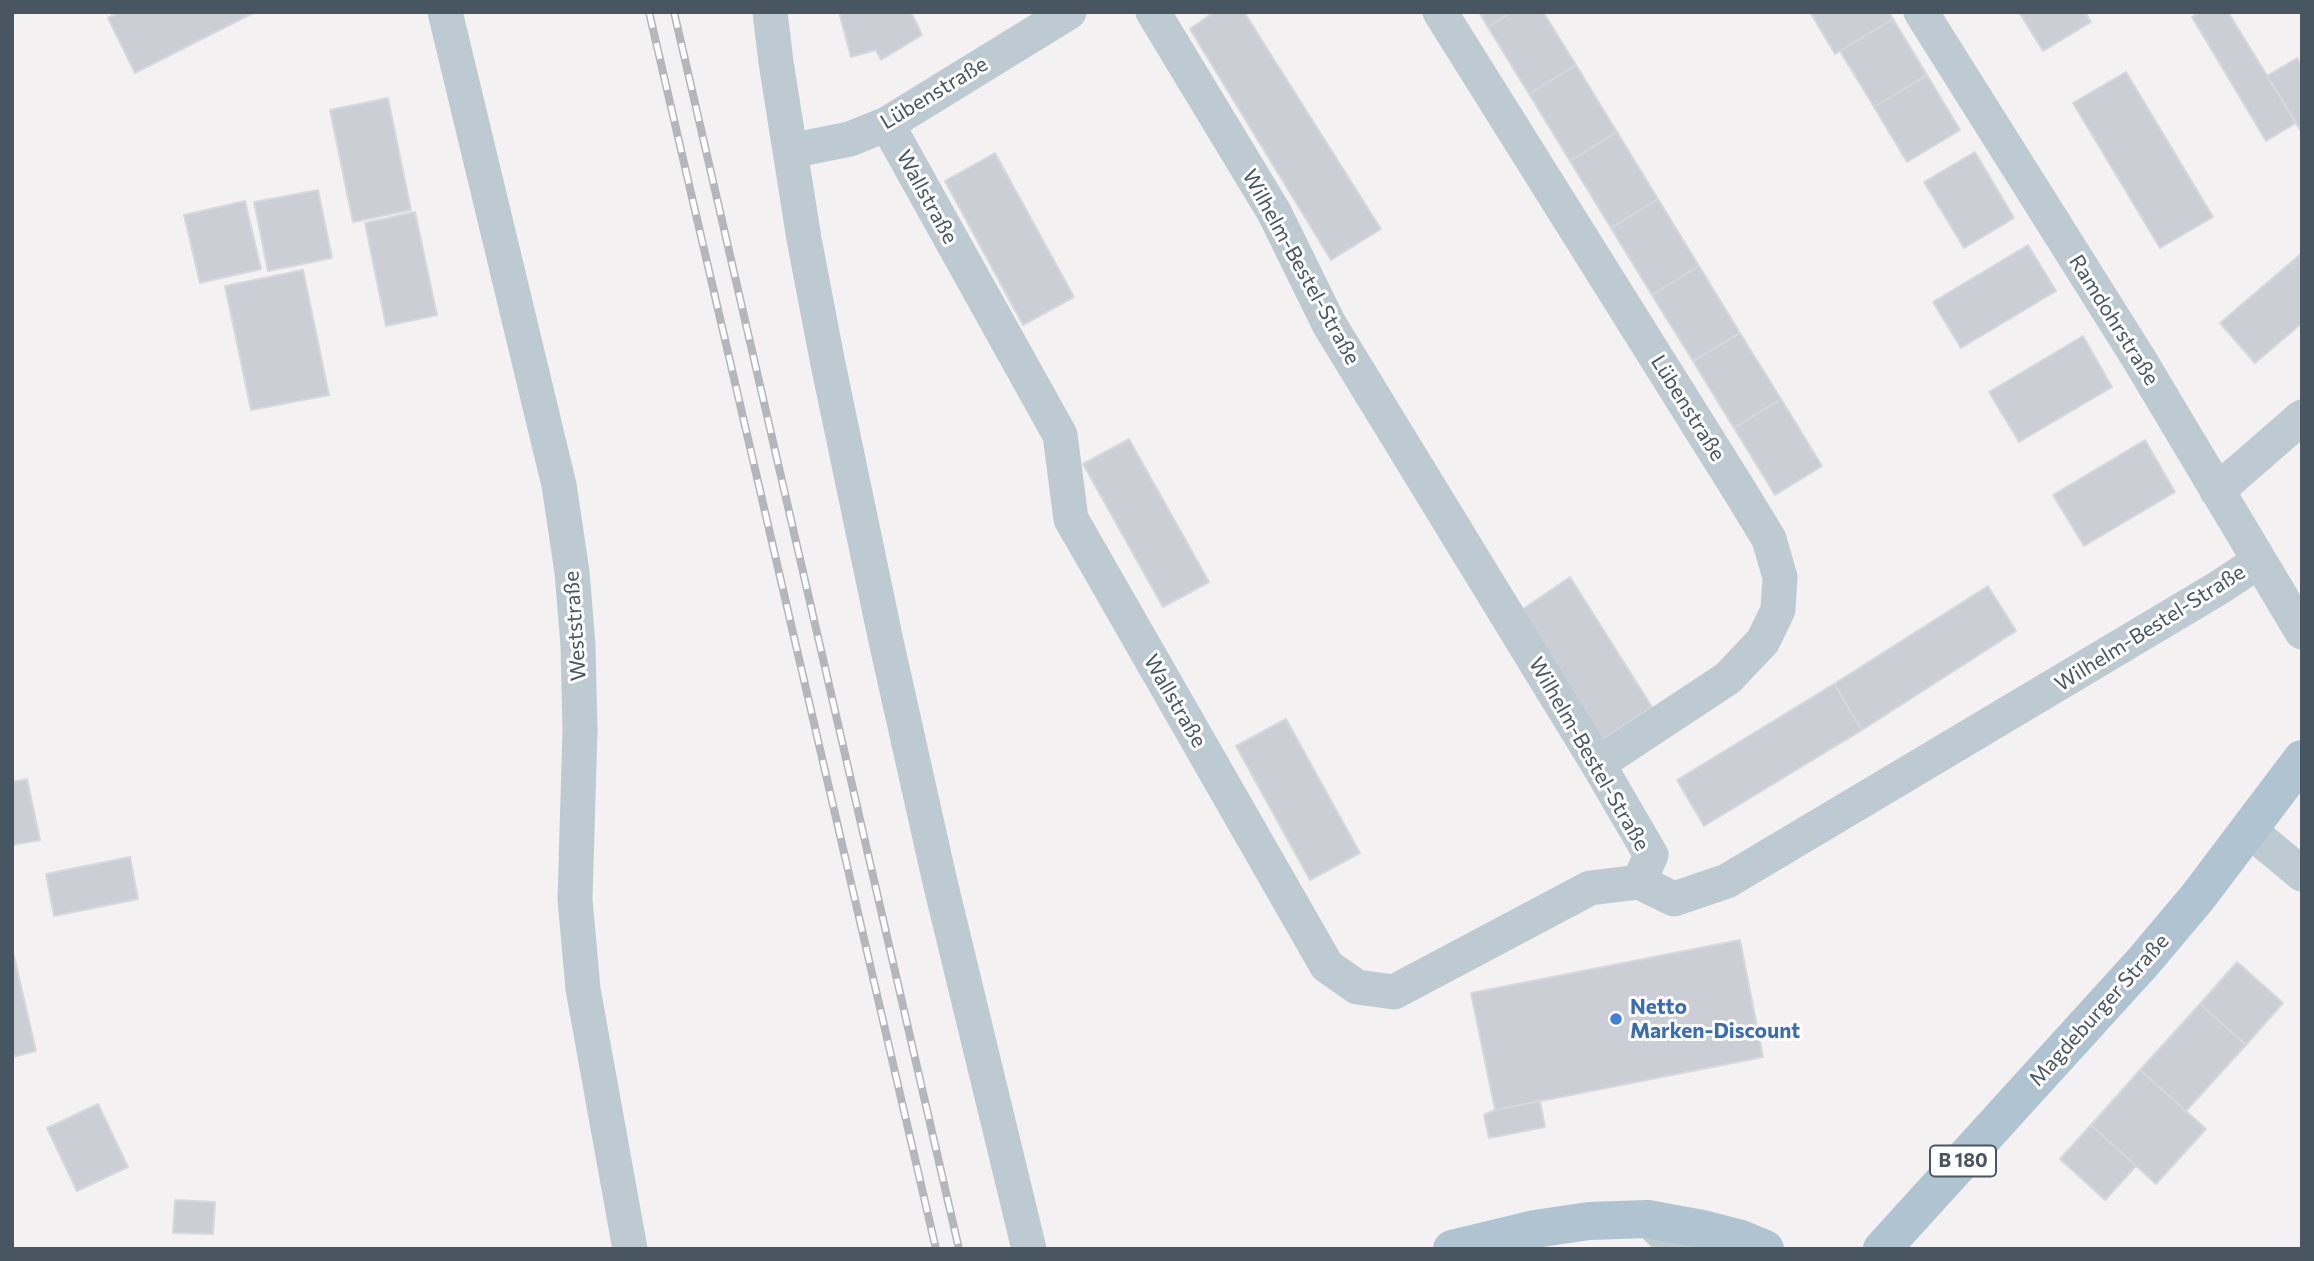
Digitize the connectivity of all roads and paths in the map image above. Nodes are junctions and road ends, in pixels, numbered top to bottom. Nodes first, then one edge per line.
1 (445, 12) edge
2 (771, 12) edge
3 (1069, 12) edge
4 (1153, 12) edge
5 (1440, 12) edge
6 (1921, 12) edge
7 (887, 124) junction
8 (790, 150) junction
9 (2302, 417) edge
10 (2217, 491) junction
11 (2259, 561) junction
12 (2302, 632) edge
13 (2302, 759) edge
14 (1598, 764) junction
15 (2249, 830) junction
16 (2302, 874) edge
17 (1639, 882) junction
18 (1648, 1219) junction
19 (630, 1249) edge
20 (1029, 1249) edge
21 (1451, 1249) edge
22 (1678, 1249) edge
23 (1765, 1249) edge
24 (1882, 1249) edge

1 - 19 street, Weststraße
2 - 8 street
3 - 7 street, Lübenstraße
4 - 14 street, Wilhelm-Bestel-Straße
5 - 14 street, Lübenstraße
6 - 10 street, Ramdohrstraße
7 - 8 street, Lübenstraße
7 - 17 street, Wallstraße
8 - 20 street
9 - 10 street
10 - 11 street, Ramdohrstraße
11 - 12 street, Ramdohrstraße
11 - 17 street, Wilhelm-Bestel-Straße
13 - 15 main road, Magdeburger Straße / B 180
14 - 17 street, Wilhelm-Bestel-Straße
15 - 16 street
15 - 24 main road, Magdeburger Straße / B 180
18 - 21 main road
18 - 22 street
18 - 23 main road

